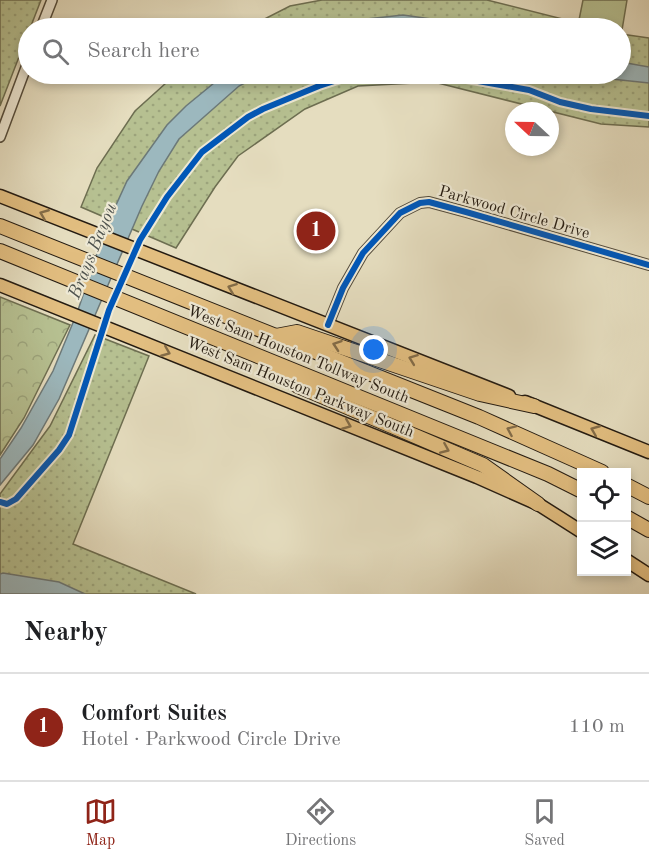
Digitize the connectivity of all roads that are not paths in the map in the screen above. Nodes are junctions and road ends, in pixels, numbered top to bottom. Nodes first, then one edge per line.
1 (52, 0) edge
2 (46, 18) edge
3 (20, 84) edge
4 (0, 137) edge
5 (0, 196) edge
6 (0, 226) edge
7 (0, 251) edge
8 (649, 265) edge
9 (0, 285) edge
10 (328, 326) junction
11 (276, 336) junction
12 (261, 359) junction
13 (534, 406) junction
14 (649, 452) edge
15 (593, 468) edge
16 (631, 487) edge
17 (577, 488) edge
18 (649, 497) edge
19 (538, 504) junction
20 (631, 519) edge
21 (577, 529) edge
22 (649, 530) edge
23 (631, 563) edge
24 (649, 575) edge

1 - 2 street
3 - 4 street
10 -> 5 main road
6 - 11 highway, West Sam Houston Tollway South
7 - 12 highway, West Sam Houston Tollway South
8 - 10 street, Parkwood Circle Drive
9 -> 19 main road, West Sam Houston Parkway South
13 -> 10 main road
13 -> 11 highway
15 -> 11 highway, West Sam Houston Tollway South
12 - 17 highway, West Sam Houston Tollway South
12 -> 19 highway
14 -> 13 main road
16 - 18 highway
19 - 21 main road, West Sam Houston Parkway South
20 - 22 highway
23 - 24 main road

